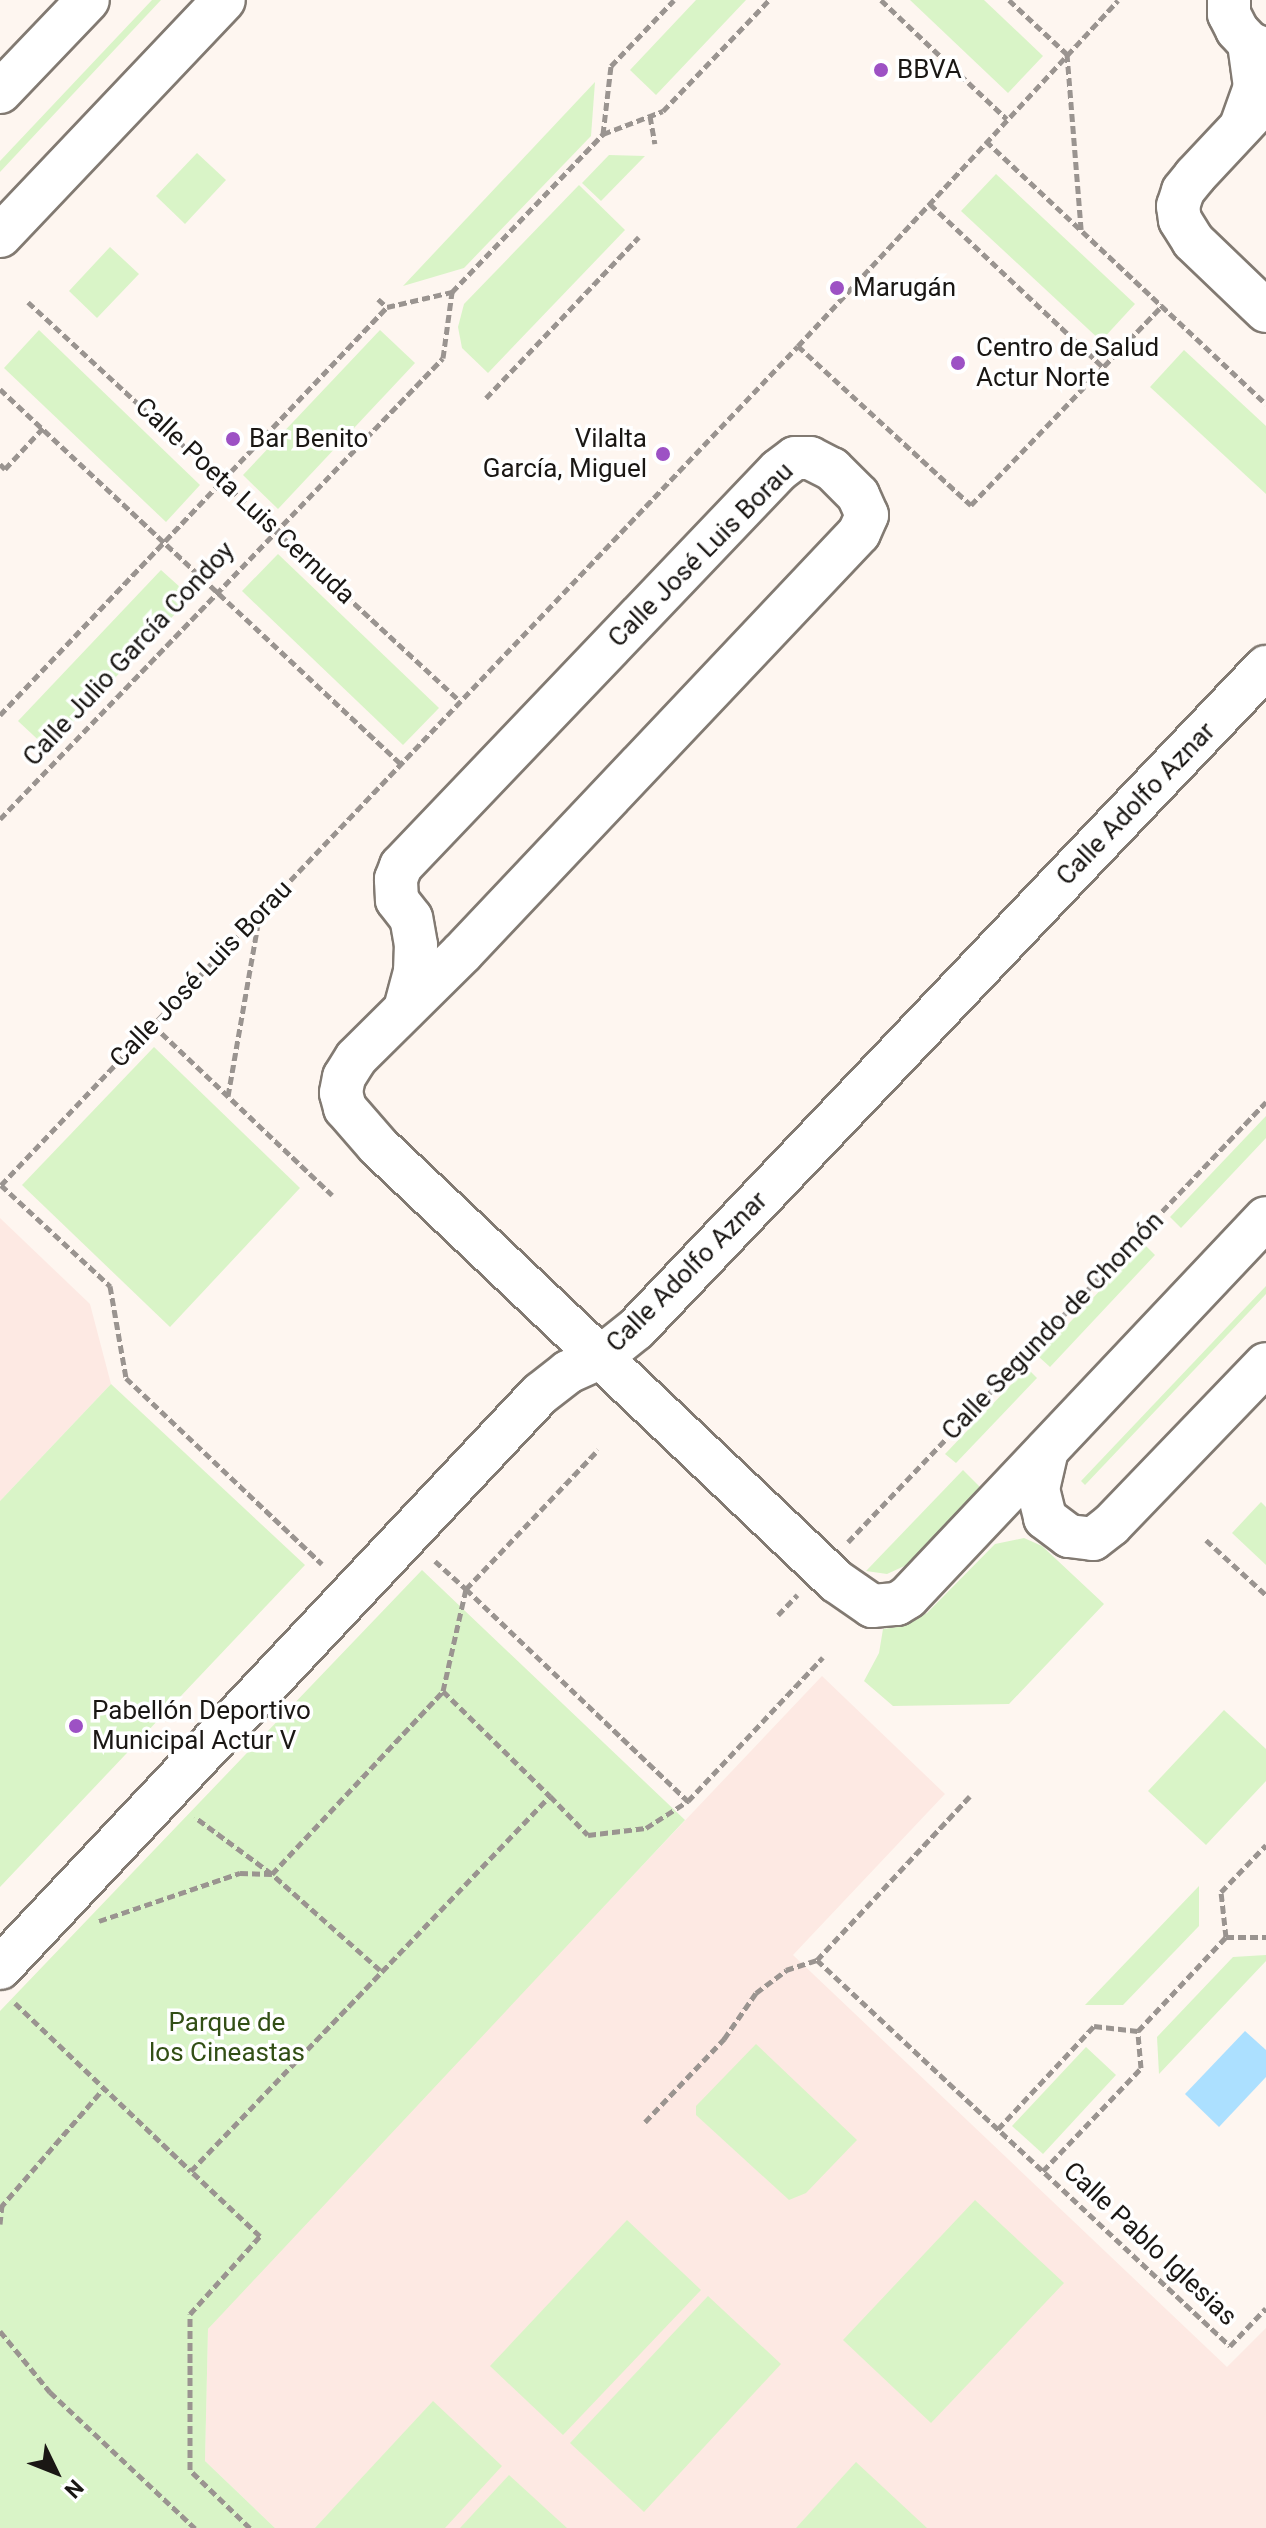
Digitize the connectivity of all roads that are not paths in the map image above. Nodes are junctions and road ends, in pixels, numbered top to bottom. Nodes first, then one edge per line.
1 (88, 0) edge
2 (224, 0) edge
3 (1229, 0) edge
4 (1257, 46) edge
5 (0, 92) edge
6 (1253, 114) edge
7 (0, 236) edge
8 (1266, 311) edge
9 (1266, 667) edge
10 (498, 915) junction
11 (411, 918) junction
12 (405, 1009) junction
13 (1266, 1218) edge
14 (601, 1357) junction
15 (1266, 1364) edge
16 (1047, 1450) junction
17 (1045, 1518) junction
18 (971, 1533) junction
19 (4, 1982) edge

1 - 5 street
2 - 7 street
3 - 4 street
4 - 6 street
6 - 8 street
9 - 14 street, Calle Adolfo Aznar
10 - 11 street, Calle José Luis Borau
10 - 11 street, Calle José Luis Borau
10 - 12 street, Calle José Luis Borau
11 - 12 street, Calle José Luis Borau
12 - 14 street, Calle José Luis Borau
13 - 16 street
14 - 18 street
14 - 19 street, Calle Adolfo Aznar
15 - 17 street
16 - 17 street
16 - 18 street
17 - 18 street

